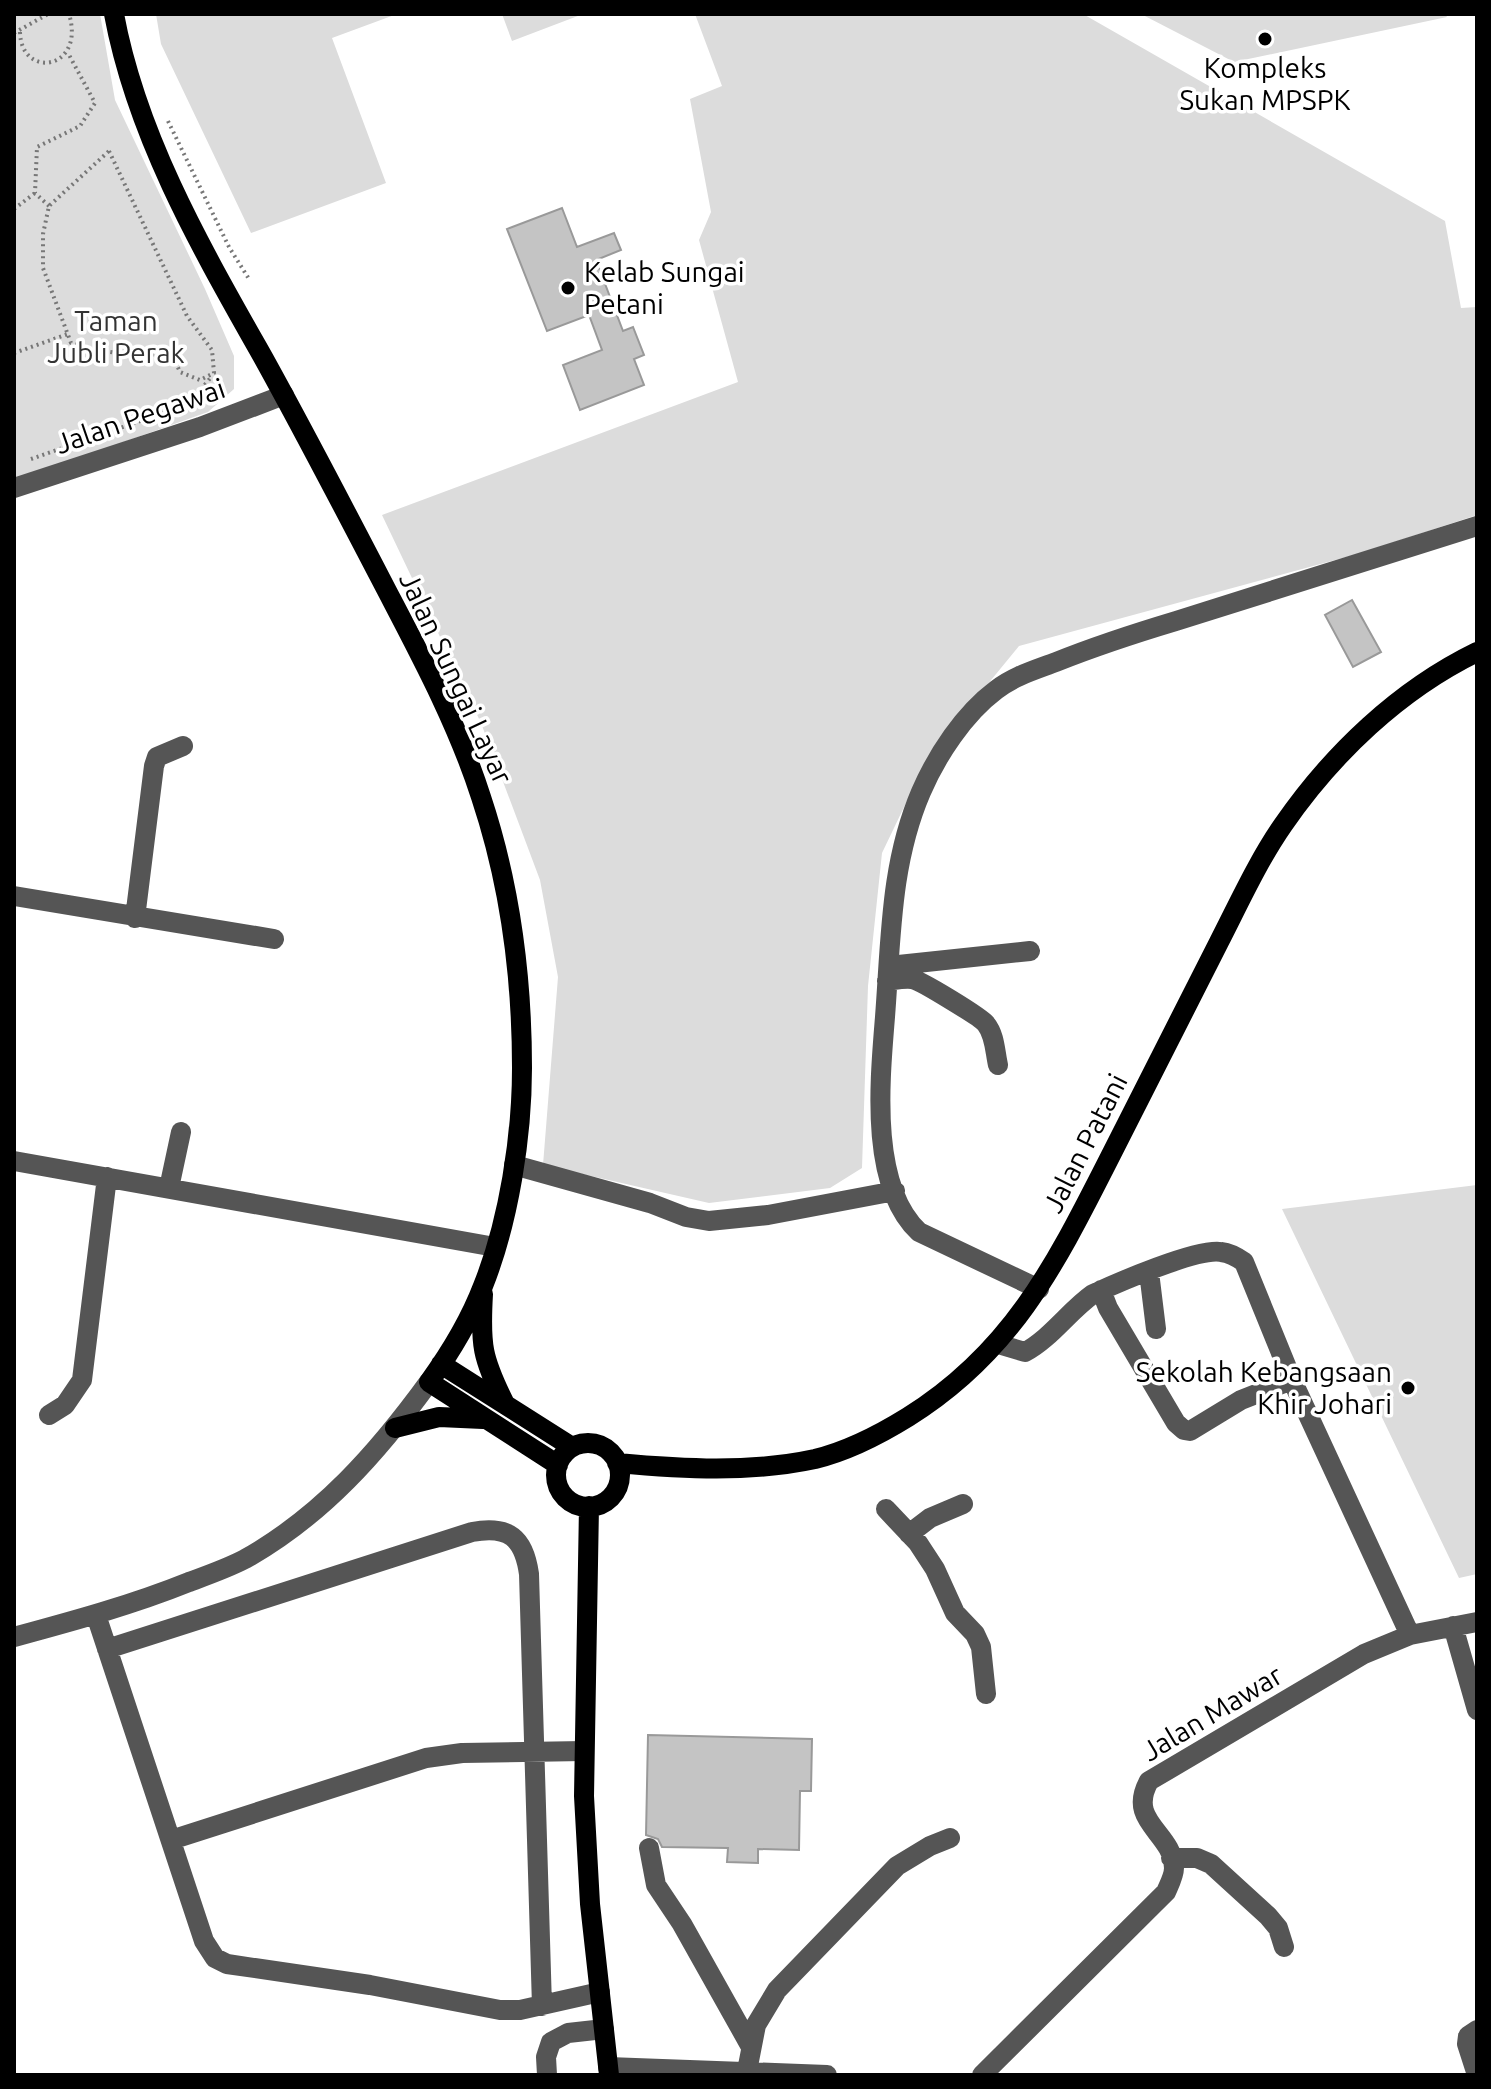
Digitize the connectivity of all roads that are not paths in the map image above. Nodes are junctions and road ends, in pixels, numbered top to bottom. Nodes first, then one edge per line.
1 (114, 14) edge
2 (284, 395) junction
3 (14, 488) edge
4 (1477, 526) edge
5 (1477, 652) edge
6 (183, 746) dead end
7 (14, 896) edge
8 (135, 918) junction
9 (274, 939) dead end
10 (1030, 951) dead end
11 (888, 974) junction
12 (998, 1065) dead end
13 (181, 1132) dead end
14 (14, 1161) edge
15 (514, 1165) junction
16 (107, 1177) junction
17 (169, 1188) junction
18 (895, 1191) junction
19 (495, 1247) junction
20 (1149, 1272) junction
21 (483, 1286) junction
22 (1039, 1289) junction
23 (1101, 1290) junction
24 (1156, 1329) dead end
25 (998, 1344) junction
26 (441, 1364) junction
27 (1292, 1380) junction
28 (429, 1382) junction
29 (505, 1404) junction
30 (49, 1415) dead end
31 (487, 1419) junction
32 (395, 1428) junction
33 (572, 1447) junction
34 (617, 1463) junction
35 (558, 1465) junction
36 (963, 1504) dead end
37 (589, 1506) junction
38 (886, 1509) dead end
39 (909, 1534) junction
40 (96, 1615) junction
41 (1477, 1622) edge
42 (1453, 1626) junction
43 (1410, 1635) junction
44 (14, 1637) edge
45 (107, 1649) junction
46 (986, 1694) dead end
47 (1477, 1710) edge
48 (584, 1751) junction
49 (534, 1753) junction
50 (950, 1838) dead end
51 (171, 1840) junction
52 (649, 1848) dead end
53 (1171, 1858) junction
54 (1284, 1947) dead end
55 (600, 1992) junction
56 (542, 2006) junction
57 (604, 2029) junction
58 (1477, 2030) edge
59 (751, 2047) junction
60 (609, 2071) edge
61 (664, 2071) edge
62 (747, 2071) junction
63 (547, 2075) edge
64 (827, 2075) edge
65 (982, 2075) edge
66 (1477, 2075) edge

1 - 2 main road, Jalan Sungai Layar
2 - 3 street, Jalan Pegawai
2 - 15 main road, Jalan Sungai Layar
4 - 11 street
5 - 22 main road, Jalan Patani
6 - 8 street
7 - 8 street
8 - 9 street
10 - 11 street
11 - 12 street
11 - 18 street
13 - 17 street
14 - 16 street
15 - 18 street
15 - 19 main road, Jalan Sungai Layar
16 - 17 street
16 - 30 street
17 - 19 street
18 - 22 street
19 - 21 main road, Jalan Sungai Layar
20 - 23 street
20 - 24 street
20 - 27 street
21 - 26 main road, Jalan Sungai Layar
21 - 29 main road
22 - 25 main road, Jalan Patani
23 - 25 street
23 - 27 street
25 - 34 main road, Jalan Patani
26 - 28 main road, Jalan Sungai Layar
26 - 29 main road
27 - 43 street
28 - 31 main road
28 - 32 street, Jalan Sungai Layar
29 - 33 main road
31 - 32 main road
31 - 35 main road
32 - 40 street, Jalan Sungai Layar
33 - 34 main road
33 - 35 main road
34 - 37 main road
35 - 37 main road
36 - 39 street
37 - 48 main road
38 - 39 street
39 - 46 street
40 - 44 street, Jalan Sungai Layar
40 - 45 street
41 - 42 street, Jalan Mawar
42 - 43 street, Jalan Mawar
42 - 47 street
43 - 53 street, Jalan Mawar
45 - 49 street
45 - 51 street
48 - 49 street
48 - 55 main road
49 - 51 street
49 - 56 street
50 - 59 street
51 - 56 street
52 - 59 street
53 - 54 street
53 - 65 street
55 - 56 street
55 - 57 main road
57 - 60 main road
57 - 63 street
58 - 66 street
59 - 62 street
60 - 61 street
61 - 62 street
62 - 64 street

